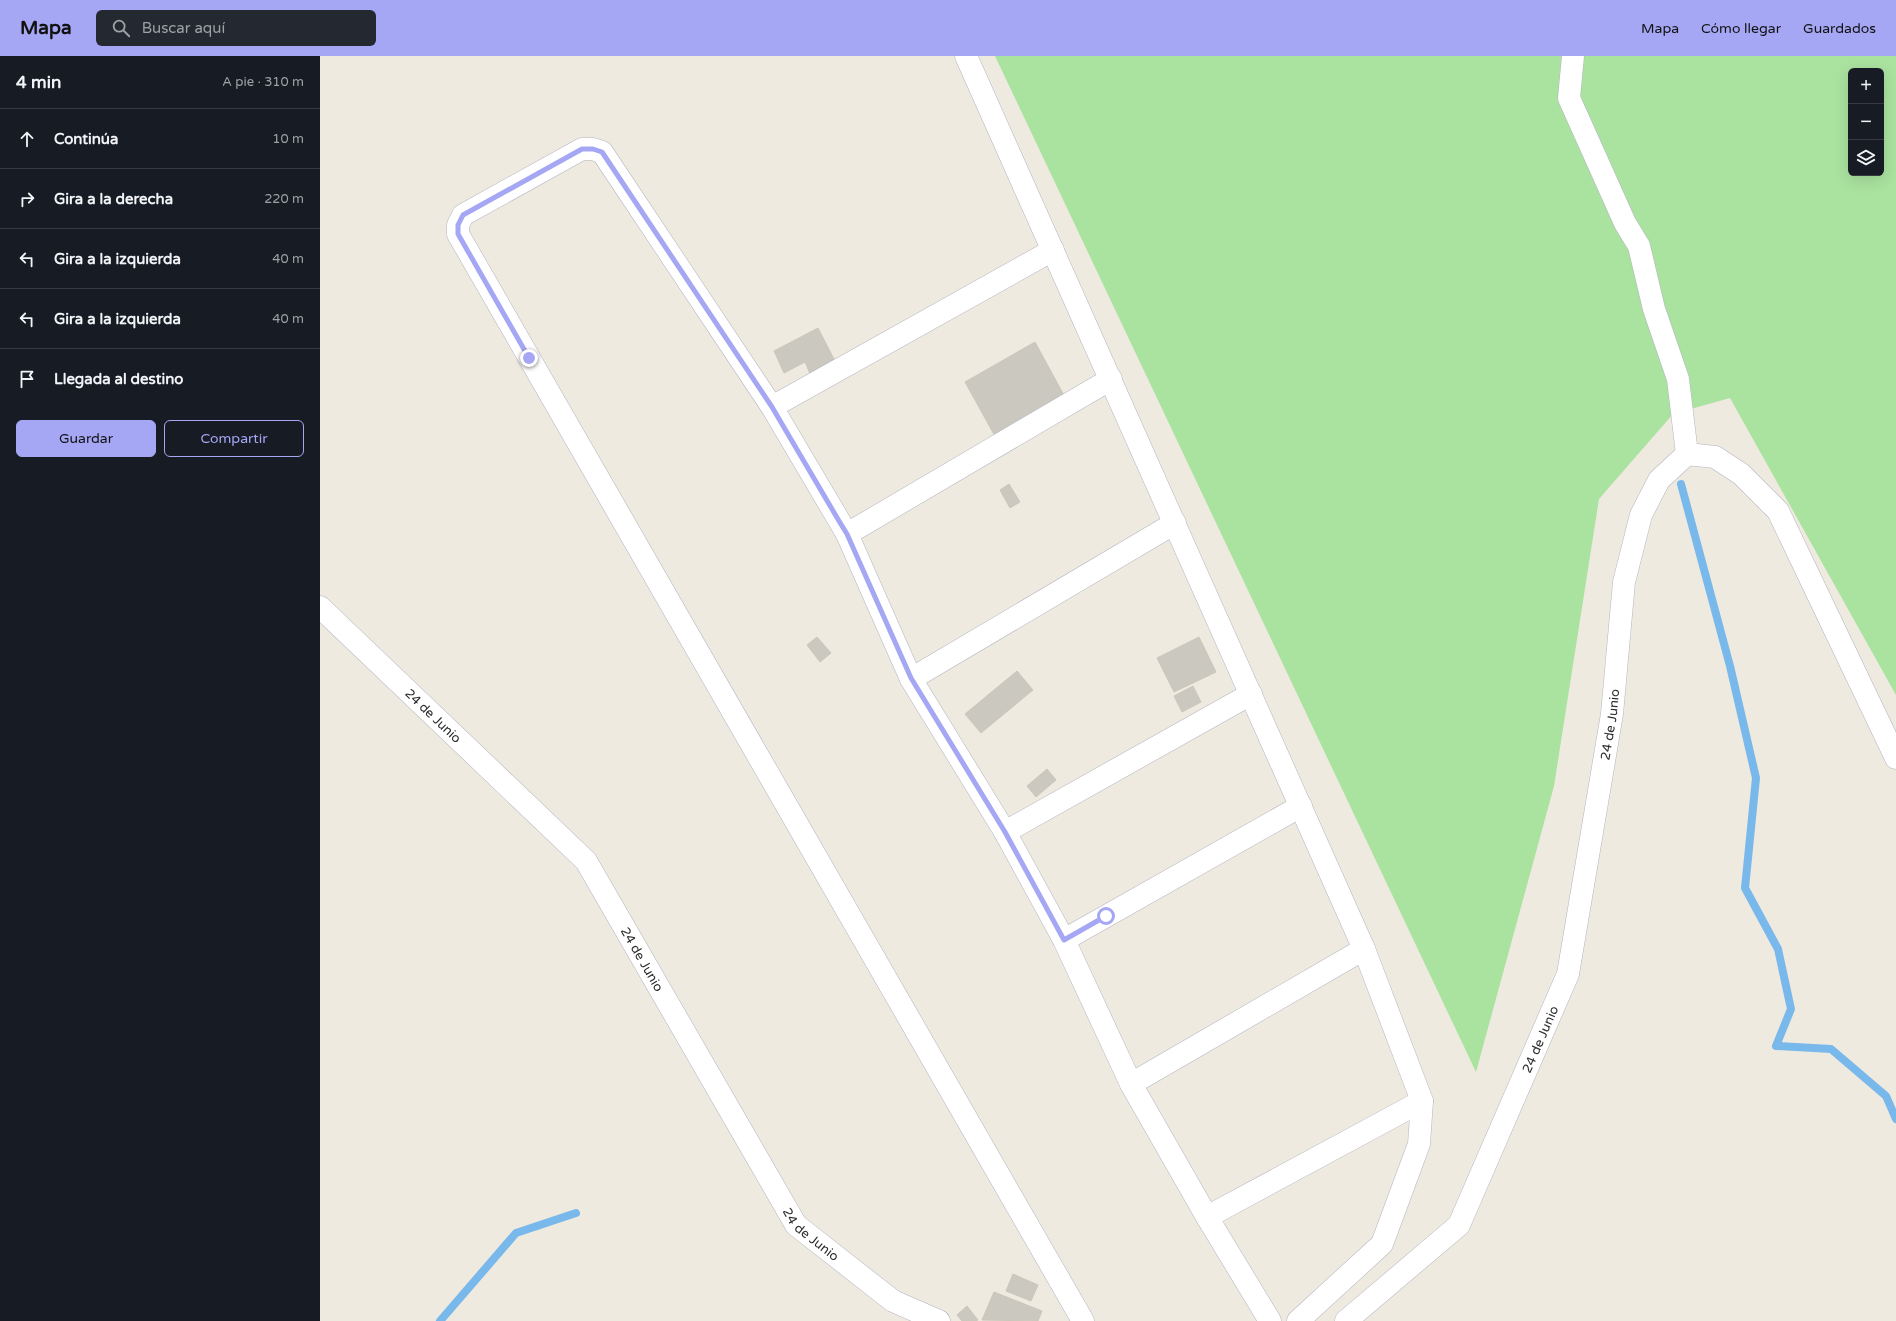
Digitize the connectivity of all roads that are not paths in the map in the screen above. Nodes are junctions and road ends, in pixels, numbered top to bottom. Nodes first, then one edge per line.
1 (966, 56) edge
2 (1573, 56) edge
3 (1052, 250) junction
4 (1111, 379) junction
5 (772, 407) junction
6 (1687, 454) junction
7 (1175, 523) junction
8 (847, 534) junction
9 (320, 606) edge
10 (911, 678) junction
11 (1251, 694) junction
12 (1896, 758) edge
13 (1301, 806) junction
14 (1005, 832) junction
15 (1064, 940) junction
16 (1364, 949) junction
17 (1131, 1084) junction
18 (1422, 1101) junction
19 (1207, 1217) junction
20 (939, 1321) edge
21 (1083, 1321) edge
22 (1270, 1321) edge
23 (1298, 1321) edge
24 (1346, 1321) edge

1 - 3 street
2 - 6 street
3 - 4 street
3 - 5 street
4 - 7 street
4 - 8 street
5 - 8 street
5 - 21 street
6 - 12 street
6 - 24 street, 24 de Junio
7 - 10 street
7 - 11 street
8 - 10 street
9 - 20 street, 24 de Junio
10 - 14 street
11 - 13 street
11 - 14 street
13 - 15 street
13 - 16 street
14 - 15 street
15 - 17 street
16 - 17 street
16 - 18 street
17 - 19 street
18 - 19 street
18 - 23 street
19 - 22 street

